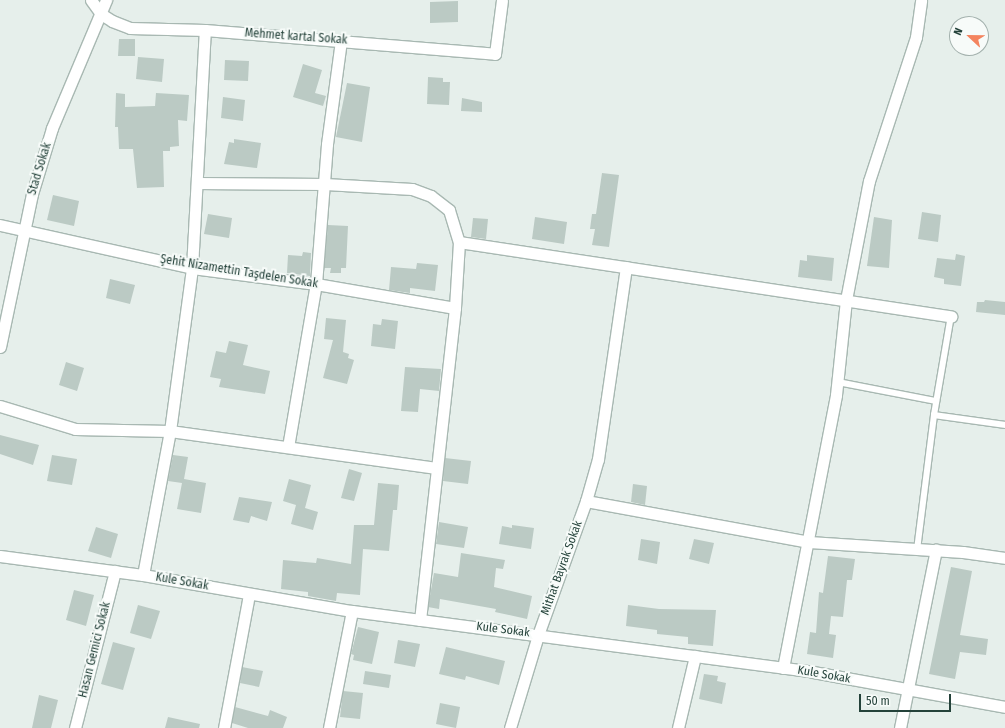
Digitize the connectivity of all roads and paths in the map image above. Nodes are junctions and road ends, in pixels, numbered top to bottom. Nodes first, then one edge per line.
1 (91, 0) edge
2 (106, 0) edge
3 (502, 0) edge
4 (921, 0) edge
5 (101, 14) junction
6 (205, 30) junction
7 (341, 40) junction
8 (197, 183) junction
9 (325, 184) junction
10 (0, 224) edge
11 (24, 231) junction
12 (458, 242) junction
13 (626, 267) junction
14 (192, 268) junction
15 (316, 284) junction
16 (846, 300) junction
17 (455, 308) junction
18 (951, 316) joint
19 (0, 347) edge
20 (838, 382) junction
21 (936, 401) junction
22 (0, 406) edge
23 (934, 415) junction
24 (1005, 425) edge
25 (170, 431) junction
26 (288, 447) junction
27 (436, 468) junction
28 (586, 501) junction
29 (808, 542) junction
30 (917, 550) junction
31 (936, 550) junction
32 (0, 556) edge
33 (1005, 558) edge
34 (115, 571) junction
35 (143, 575) junction
36 (249, 594) junction
37 (352, 612) junction
38 (420, 620) junction
39 (538, 635) junction
40 (695, 656) junction
41 (783, 668) junction
42 (906, 690) junction
43 (1005, 707) edge
44 (75, 728) edge
45 (224, 728) edge
46 (330, 728) edge
47 (510, 728) edge
48 (678, 728) edge
49 (900, 728) edge

1 - 5 street
2 - 5 street, Stad Sokak
3 - 7 street, Mehmet kartal Sokak
4 - 16 street
5 - 6 street, Mehmet kartal Sokak
5 - 11 street, Stad Sokak
6 - 7 street, Mehmet kartal Sokak
6 - 8 street
7 - 9 street
8 - 9 street
8 - 14 street
9 - 12 street
9 - 15 street
10 - 11 street, Şehit Nizamettin Taşdelen Sokak
11 - 14 street, Şehit Nizamettin Taşdelen Sokak
11 - 19 street, Stad Sokak
12 - 13 street
12 - 17 street
13 - 16 street
13 - 28 street, Mithat Bayrak Sokak
14 - 15 street, Şehit Nizamettin Taşdelen Sokak
14 - 25 street
15 - 17 street, Şehit Nizamettin Taşdelen Sokak
15 - 26 street
16 - 18 street
16 - 20 street
17 - 27 street
18 - 21 lane
20 - 21 lane
20 - 29 street
21 - 23 lane
22 - 25 street
23 - 24 lane
23 - 30 lane
25 - 26 street
25 - 35 street
26 - 27 street
27 - 38 street
28 - 29 street
28 - 39 street, Mithat Bayrak Sokak
29 - 30 street
29 - 41 street
30 - 31 street
31 - 33 street
31 - 42 street
32 - 34 street, Kule Sokak
34 - 35 street, Kule Sokak
34 - 44 street, Hasan Gemici Sokak
35 - 36 street, Kule Sokak
36 - 37 street, Kule Sokak
36 - 45 street
37 - 38 street, Kule Sokak
37 - 46 street
38 - 39 street, Kule Sokak
39 - 40 street, Kule Sokak
39 - 47 street, Mithat Bayrak Sokak
40 - 41 street, Kule Sokak
40 - 48 street
41 - 42 street, Kule Sokak
42 - 43 street, Kule Sokak
42 - 49 street

